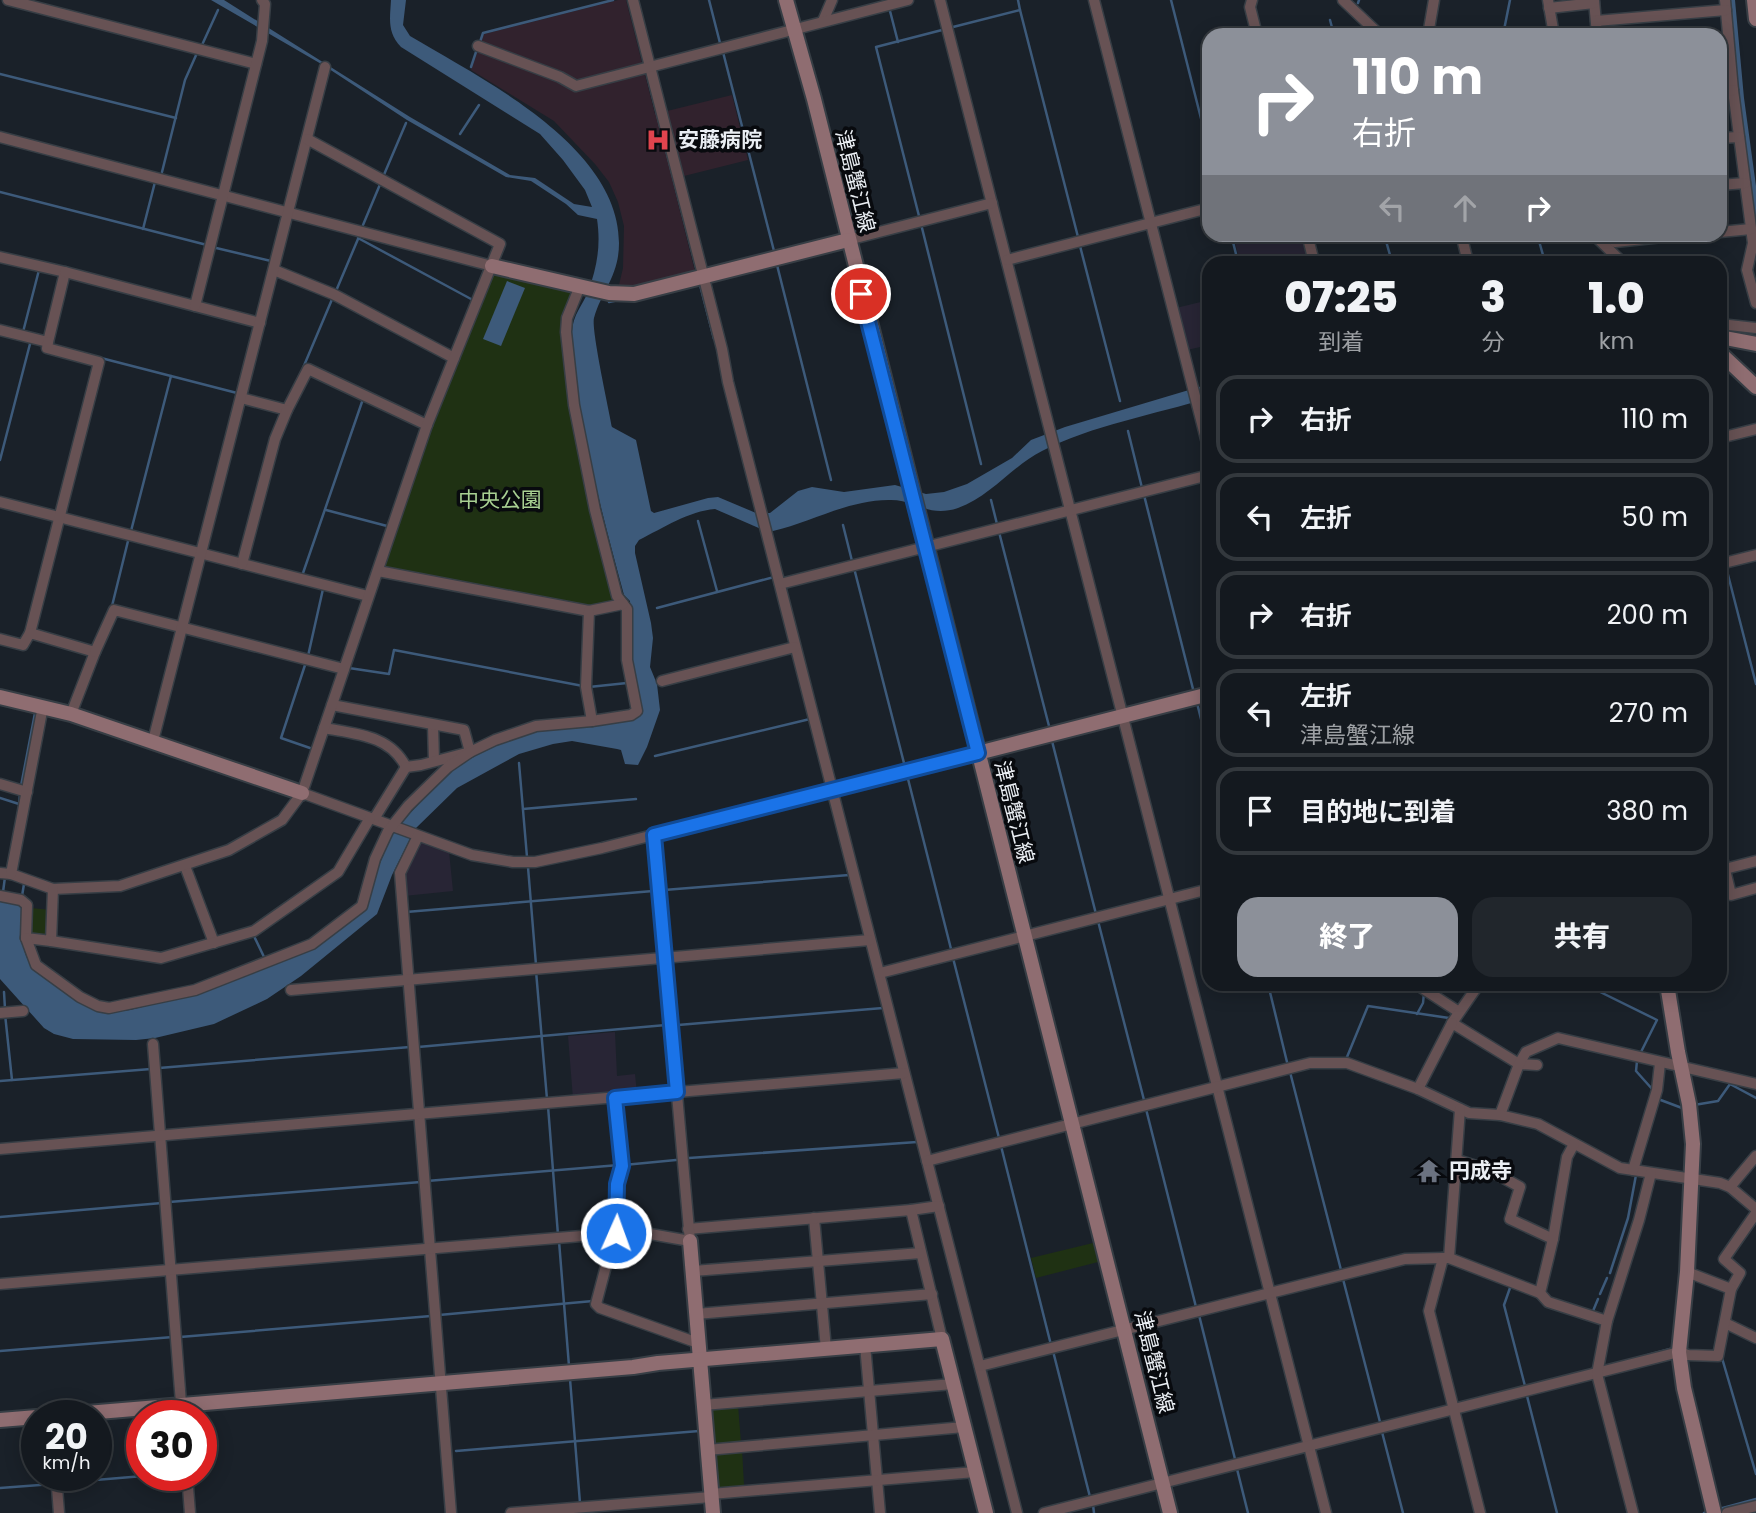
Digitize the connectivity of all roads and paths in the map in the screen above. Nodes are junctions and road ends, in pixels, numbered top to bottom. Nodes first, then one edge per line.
1 (8, 0) edge
2 (262, 0) edge
3 (633, 0) edge
4 (786, 0) edge
5 (832, 0) edge
6 (908, 0) edge
7 (940, 0) edge
8 (1094, 0) edge
9 (1252, 0) edge
10 (1343, 0) edge
11 (1434, 0) edge
12 (1754, 0) edge
13 (1594, 1) edge
14 (1549, 4) edge
15 (1726, 5) edge
16 (1756, 19) edge
17 (823, 21) junction
18 (1596, 22) junction
19 (1255, 28) edge
20 (1373, 28) edge
21 (1428, 28) edge
22 (1553, 28) edge
23 (1596, 28) edge
24 (1726, 28) edge
25 (794, 30) junction
26 (478, 47) dead end
27 (1727, 61) edge
28 (256, 64) junction
29 (650, 66) junction
30 (325, 68) dead end
31 (1727, 90) edge
32 (1733, 90) junction
33 (0, 137) edge
34 (1739, 137) junction
35 (1727, 138) edge
36 (307, 139) junction
37 (1745, 183) junction
38 (1727, 184) edge
39 (223, 195) junction
40 (992, 203) junction
41 (1202, 210) edge
42 (288, 212) junction
43 (1151, 223) junction
44 (1751, 229) junction
45 (1727, 231) edge
46 (848, 240) junction
47 (0, 257) edge
48 (1007, 260) junction
49 (492, 265) junction
50 (274, 270) junction
51 (65, 272) junction
52 (700, 277) junction
53 (584, 287) junction
54 (1756, 303) edge
55 (195, 306) junction
56 (260, 323) junction
57 (1727, 325) edge
58 (1756, 328) edge
59 (0, 330) edge
60 (1727, 338) edge
61 (48, 342) junction
62 (1756, 344) edge
63 (454, 358) junction
64 (1727, 360) edge
65 (1756, 387) edge
66 (241, 398) junction
67 (1202, 404) edge
68 (1198, 405) junction
69 (287, 410) junction
70 (1202, 422) edge
71 (427, 425) junction
72 (1756, 429) edge
73 (1727, 436) edge
74 (1202, 477) edge
75 (0, 502) edge
76 (1071, 509) junction
77 (60, 517) junction
78 (926, 547) junction
79 (202, 553) junction
80 (1756, 555) edge
81 (1727, 562) edge
82 (242, 564) junction
83 (377, 571) junction
84 (780, 583) junction
85 (368, 596) junction
86 (623, 604) junction
87 (589, 611) junction
88 (181, 627) junction
89 (30, 633) junction
90 (0, 639) edge
91 (795, 646) junction
92 (94, 652) junction
93 (344, 668) junction
94 (662, 681) dead end
95 (1202, 696) edge
96 (0, 697) edge
97 (332, 705) junction
98 (43, 706) junction
99 (71, 713) junction
100 (1122, 716) junction
101 (592, 721) junction
102 (433, 725) junction
103 (324, 728) junction
104 (153, 741) junction
105 (470, 752) junction
106 (978, 753) junction
107 (434, 761) junction
108 (406, 767) junction
109 (0, 784) edge
110 (832, 789) junction
111 (26, 792) junction
112 (302, 793) junction
113 (372, 819) junction
114 (393, 826) junction
115 (654, 835) junction
116 (416, 836) junction
117 (1756, 861) edge
118 (185, 866) junction
119 (1727, 868) edge
120 (4, 874) edge
121 (0, 881) edge
122 (1727, 882) edge
123 (1756, 888) edge
124 (53, 889) junction
125 (1202, 891) edge
126 (0, 895) edge
127 (1169, 899) junction
128 (1024, 936) junction
129 (26, 938) junction
130 (868, 940) junction
131 (51, 942) junction
132 (214, 943) junction
133 (666, 958) junction
134 (880, 973) junction
135 (408, 979) junction
136 (291, 990) dead end
137 (1427, 991) edge
138 (1474, 991) edge
139 (1668, 991) edge
140 (23, 1011) dead end
141 (1459, 1012) junction
142 (0, 1013) edge
143 (1451, 1023) junction
144 (153, 1044) dead end
145 (1519, 1063) junction
146 (1660, 1063) junction
147 (1537, 1065) dead end
148 (1681, 1066) junction
149 (901, 1073) junction
150 (1756, 1084) edge
151 (1217, 1086) junction
152 (1418, 1089) junction
153 (677, 1092) junction
154 (615, 1098) junction
155 (1460, 1109) junction
156 (419, 1114) junction
157 (1500, 1115) junction
158 (1071, 1124) junction
159 (159, 1136) junction
160 (1574, 1144) junction
161 (0, 1149) edge
162 (1756, 1156) edge
163 (1457, 1160) junction
164 (927, 1161) junction
165 (1633, 1170) junction
166 (1651, 1173) junction
167 (1693, 1177) junction
168 (1730, 1187) junction
169 (936, 1207) junction
170 (911, 1209) junction
171 (1756, 1211) edge
172 (814, 1218) junction
173 (617, 1228) junction
174 (689, 1235) junction
175 (1553, 1239) junction
176 (430, 1248) junction
177 (921, 1253) junction
178 (1446, 1258) junction
179 (818, 1261) junction
180 (170, 1270) junction
181 (693, 1271) junction
182 (1687, 1272) junction
183 (0, 1284) edge
184 (1731, 1289) junction
185 (1270, 1293) junction
186 (1540, 1293) junction
187 (932, 1294) junction
188 (822, 1304) junction
189 (696, 1314) junction
190 (1607, 1321) junction
191 (1725, 1323) junction
192 (1124, 1330) junction
193 (1756, 1338) edge
194 (942, 1339) junction
195 (698, 1343) junction
196 (865, 1345) junction
197 (826, 1349) junction
198 (1679, 1352) junction
199 (700, 1359) junction
200 (980, 1366) junction
201 (1597, 1374) junction
202 (440, 1384) junction
203 (953, 1384) junction
204 (870, 1391) junction
205 (180, 1400) edge
206 (703, 1405) junction
207 (217, 1406) edge
208 (1453, 1409) junction
209 (21, 1418) edge
210 (0, 1420) edge
211 (964, 1427) junction
212 (873, 1434) junction
213 (1308, 1445) junction
214 (707, 1450) junction
215 (975, 1472) junction
216 (877, 1479) junction
217 (1163, 1483) junction
218 (57, 1491) edge
219 (188, 1491) edge
220 (711, 1495) junction
221 (1756, 1506) edge
222 (59, 1513) edge
223 (190, 1513) edge
224 (451, 1513) edge
225 (511, 1513) edge
226 (516, 1513) edge
227 (713, 1513) edge
228 (880, 1513) edge
229 (986, 1513) edge
230 (1017, 1513) edge
231 (1044, 1513) edge
232 (1170, 1513) edge
233 (1326, 1513) edge
234 (1480, 1513) edge
235 (1633, 1513) edge
236 (1714, 1513) edge
237 (1727, 1513) edge

1 - 28 street
2 - 28 street
3 - 29 street
4 - 25 street, 津島蟹江線
5 - 17 street
6 - 17 street
7 - 40 street
8 - 43 street
9 - 19 street
10 - 20 street
11 - 21 street
12 - 16 street
13 - 14 street
13 - 18 street
14 - 22 street
15 - 18 street
15 - 24 street
17 - 25 street
18 - 23 street
25 - 29 street
25 - 46 street, 津島蟹江線
26 - 29 street
27 - 32 street
28 - 39 street
29 - 52 street
30 - 36 street
31 - 32 street
32 - 34 street
33 - 39 street
34 - 35 street
34 - 37 street
36 - 42 street
36 - 49 street
37 - 38 street
37 - 44 street
39 - 42 street
39 - 55 street
40 - 46 street
40 - 48 street
41 - 43 street
42 - 49 street
42 - 50 street
43 - 48 street
43 - 68 street
44 - 45 street
44 - 54 street
46 - 52 street
46 - 78 street, 津島蟹江線
47 - 51 street
48 - 76 street
49 - 53 street
49 - 63 street
50 - 56 street
50 - 63 street
51 - 55 street
51 - 61 street
52 - 53 street
52 - 84 street
53 - 86 street
55 - 56 street
56 - 66 street
57 - 58 street
59 - 61 street
60 - 62 street
61 - 77 street
63 - 71 street
64 - 65 street
66 - 69 street
66 - 79 street
67 - 68 street
68 - 70 street
69 - 71 street
69 - 82 street
71 - 83 street
72 - 73 street
74 - 76 street
75 - 77 street
76 - 78 street
76 - 100 street
77 - 79 street
77 - 89 street
78 - 84 street
78 - 106 street, 津島蟹江線
79 - 82 street
79 - 88 street
80 - 81 street
82 - 85 street
83 - 85 street
83 - 87 street
84 - 91 street
85 - 93 street
86 - 87 street
86 - 101 street
87 - 101 street
88 - 92 street
88 - 93 street
88 - 104 street
89 - 90 street
89 - 92 street
91 - 94 street
91 - 110 street
92 - 99 street
93 - 97 street
95 - 100 street
96 - 98 street
97 - 102 street
97 - 103 street
98 - 99 street
98 - 111 street
99 - 104 street
100 - 106 street
100 - 127 street
101 - 105 street
102 - 105 street
102 - 107 street
103 - 108 street
103 - 112 street
104 - 112 street
105 - 107 street
105 - 114 street
106 - 110 street
106 - 128 street, 津島蟹江線
107 - 108 street
108 - 113 street
109 - 111 street
110 - 115 street
110 - 130 street
111 - 120 street
112 - 113 street
112 - 118 street
113 - 114 street
113 - 132 street
114 - 116 street
114 - 129 street
115 - 116 street
115 - 133 street
116 - 135 street
117 - 119 street
118 - 124 street
118 - 132 street
120 - 121 street
120 - 124 street
122 - 123 street
124 - 131 street
125 - 127 street
126 - 129 street
127 - 128 street
127 - 151 street
128 - 134 street
128 - 158 street, 津島蟹江線
129 - 131 street
130 - 133 street
130 - 134 street
131 - 132 street
133 - 135 street
133 - 153 street
134 - 149 street
135 - 136 street
135 - 156 street
137 - 141 street
138 - 141 street
139 - 148 street
140 - 142 street
141 - 143 street
143 - 145 street
143 - 152 street
144 - 159 street
145 - 146 street
145 - 147 street
145 - 157 street
146 - 148 street
146 - 165 street
148 - 150 street
148 - 167 street
149 - 153 street
149 - 164 street
151 - 152 street
151 - 158 street
151 - 185 street
152 - 155 street
153 - 154 street
153 - 174 street
154 - 156 street
154 - 173 street
155 - 157 street
155 - 163 street
156 - 159 street
156 - 176 street
157 - 160 street
158 - 164 street
158 - 192 street, 津島蟹江線
159 - 161 street
159 - 180 street
160 - 165 street
160 - 175 street
162 - 168 street
163 - 175 street
163 - 178 street
164 - 169 street
165 - 166 street
166 - 167 street
166 - 190 street
167 - 168 street
167 - 182 street
168 - 171 street
169 - 170 street
169 - 200 street
170 - 172 street
170 - 177 street
171 - 184 street
172 - 174 street
172 - 179 street
173 - 174 street
173 - 176 street
173 - 195 street
174 - 181 street
175 - 186 street
176 - 180 street
176 - 202 street
177 - 179 street
177 - 187 street
178 - 185 street
178 - 186 street
178 - 208 street
179 - 181 street
179 - 188 street
180 - 183 street
180 - 205 street
181 - 189 street
182 - 184 street
182 - 198 street
184 - 191 street
185 - 192 street
185 - 213 street
186 - 190 street
187 - 188 street
187 - 194 street
188 - 189 street
188 - 197 street
189 - 195 street
190 - 201 street
191 - 193 street
191 - 198 street
192 - 200 street
192 - 217 street, 津島蟹江線
194 - 196 street
194 - 203 street
195 - 199 street
196 - 197 street
196 - 204 street
197 - 199 street
198 - 201 street
198 - 236 street
199 - 202 street
199 - 206 street
200 - 230 street
201 - 208 street
201 - 235 street
202 - 207 street
202 - 224 street
203 - 204 street
203 - 211 street
204 - 206 street
204 - 212 street
206 - 214 street
208 - 213 street
208 - 234 street
209 - 210 street
211 - 212 street
211 - 215 street
212 - 214 street
212 - 216 street
213 - 217 street
213 - 233 street
214 - 220 street
215 - 216 street
215 - 229 street
216 - 220 street
216 - 228 street
217 - 231 street
217 - 232 street, 津島蟹江線
218 - 222 street
219 - 223 street
220 - 226 street
220 - 227 street
221 - 237 street
225 - 226 street

